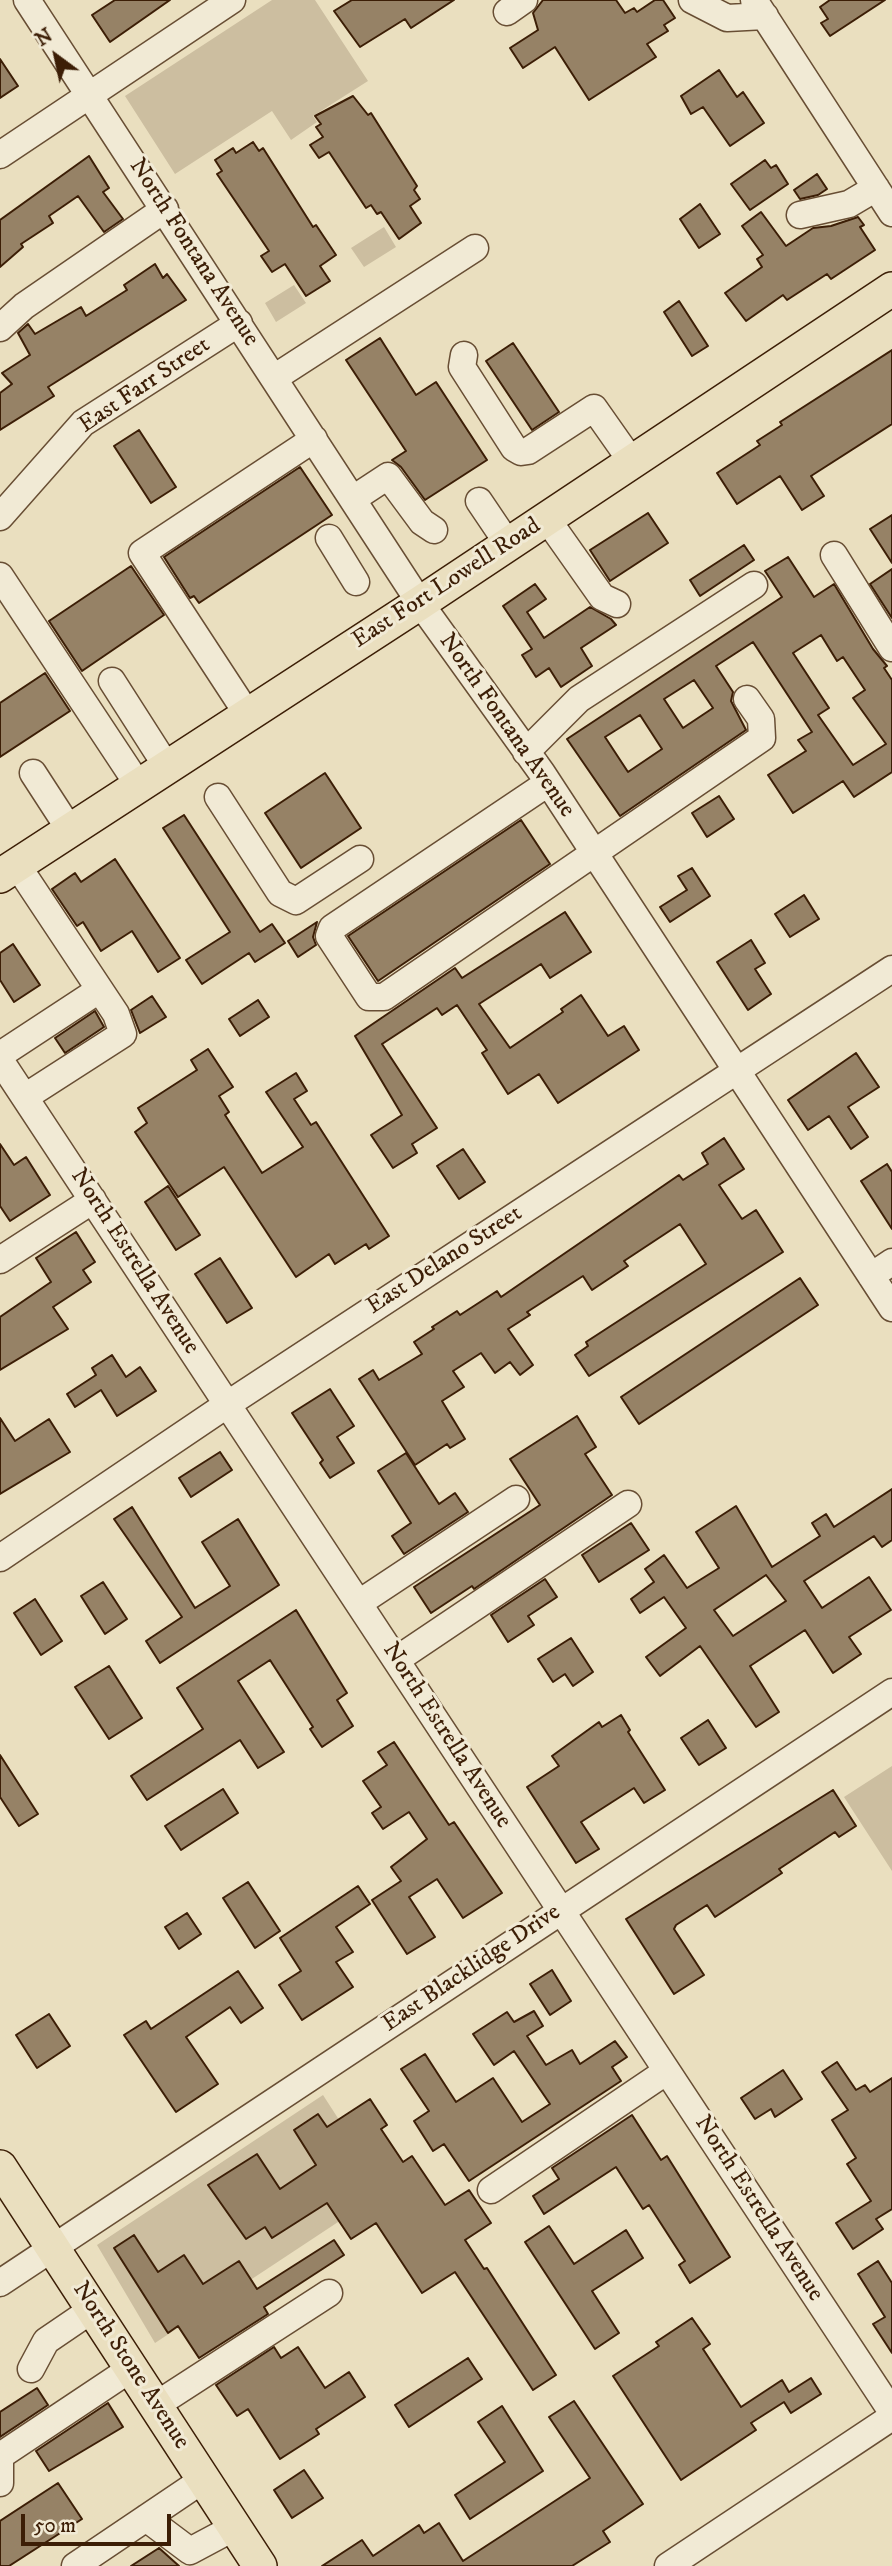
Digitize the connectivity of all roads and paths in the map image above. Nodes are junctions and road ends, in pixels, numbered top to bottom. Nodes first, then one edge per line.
1 (27, 0) edge
2 (232, 0) edge
3 (692, 0) edge
4 (760, 8) edge
5 (89, 94) junction
6 (0, 155) edge
7 (876, 188) junction
8 (164, 209) junction
9 (892, 213) edge
10 (800, 215) dead end
11 (475, 248) dead end
12 (892, 289) edge
13 (239, 323) junction
14 (0, 328) edge
15 (464, 355) dead end
16 (274, 378) junction
17 (314, 439) junction
18 (632, 462) junction
19 (353, 499) junction
20 (479, 501) dead end
21 (0, 517) edge
22 (547, 519) junction
23 (434, 530) dead end
24 (329, 538) dead end
25 (508, 544) junction
26 (834, 555) dead end
27 (0, 576) edge
28 (356, 582) dead end
29 (754, 585) dead end
30 (420, 603) junction
31 (617, 604) dead end
32 (892, 648) edge
33 (112, 681) dead end
34 (747, 699) dead end
35 (248, 715) junction
36 (526, 752) junction
37 (167, 767) junction
38 (33, 773) dead end
39 (548, 783) junction
40 (139, 786) junction
41 (218, 796) dead end
42 (70, 830) junction
43 (596, 855) junction
44 (360, 859) dead end
45 (8, 870) edge
46 (892, 969) edge
47 (99, 990) junction
48 (0, 1057) edge
49 (738, 1069) junction
50 (25, 1097) junction
51 (93, 1200) junction
52 (0, 1260) edge
53 (882, 1269) edge
54 (892, 1308) edge
55 (228, 1404) junction
56 (516, 1499) dead end
57 (628, 1504) dead end
58 (0, 1558) edge
59 (359, 1603) junction
60 (397, 1660) junction
61 (892, 1692) edge
62 (561, 1910) junction
63 (667, 2071) junction
64 (0, 2167) edge
65 (491, 2190) dead end
66 (53, 2248) junction
67 (0, 2283) edge
68 (329, 2293) dead end
69 (93, 2309) junction
70 (132, 2368) junction
71 (31, 2369) dead end
72 (156, 2405) junction
73 (892, 2412) edge
74 (892, 2417) edge
75 (204, 2479) junction
76 (0, 2483) edge
77 (146, 2518) junction
78 (235, 2527) junction
79 (75, 2566) edge
80 (260, 2566) edge
81 (668, 2566) edge

1 - 5 street, North Fontana Avenue
2 - 5 street
3 - 4 street
4 - 7 street
5 - 6 street
5 - 8 street, North Fontana Avenue
7 - 9 street
7 - 10 street
8 - 13 street, North Fontana Avenue
8 - 14 street
11 - 16 street
12 - 18 main road, East Fort Lowell Road
13 - 16 street, North Fontana Avenue
13 - 21 street, East Farr Street
15 - 18 street
16 - 17 street, North Fontana Avenue
17 - 19 street, North Fontana Avenue
17 - 35 street
18 - 22 main road, East Fort Lowell Road
19 - 23 street
19 - 30 street, North Fontana Avenue
20 - 25 street
22 - 25 main road, East Fort Lowell Road
22 - 31 street
24 - 28 street
25 - 30 main road, East Fort Lowell Road
26 - 32 street
27 - 40 street
29 - 36 street
30 - 35 main road, East Fort Lowell Road
30 - 36 street, North Fontana Avenue
33 - 37 street
34 - 43 street
35 - 37 main road, East Fort Lowell Road
36 - 39 street, North Fontana Avenue
37 - 40 main road, East Fort Lowell Road
38 - 42 street
39 - 43 street, North Fontana Avenue
39 - 43 street
40 - 42 main road, East Fort Lowell Road
41 - 44 street
42 - 45 main road, East Fort Lowell Road
43 - 49 street, North Fontana Avenue
45 - 47 street
46 - 49 street, East Delano Street
47 - 48 street
47 - 50 street
48 - 50 street, North Estrella Avenue
49 - 53 street, North Fontana Avenue
49 - 55 street, East Delano Street
50 - 51 street, North Estrella Avenue
51 - 52 street
51 - 55 street, North Estrella Avenue
53 - 54 street, North Fontana Avenue
55 - 58 street, East Delano Street
55 - 59 street, North Estrella Avenue
56 - 59 street
57 - 60 street
59 - 60 street, North Estrella Avenue
60 - 62 street, North Estrella Avenue
61 - 62 street, East Blacklidge Drive
62 - 63 street, North Estrella Avenue
62 - 66 street, East Blacklidge Drive
63 - 65 street
63 - 73 street, North Estrella Avenue
64 - 66 main road, North Stone Avenue
66 - 67 street, East Blacklidge Drive
66 - 69 main road, North Stone Avenue
68 - 72 street
69 - 70 main road, North Stone Avenue
69 - 71 street
70 - 72 main road, North Stone Avenue
70 - 76 street
72 - 75 main road, North Stone Avenue
74 - 81 street
75 - 77 street
75 - 78 main road, North Stone Avenue
77 - 78 street
77 - 79 street
78 - 80 main road, North Stone Avenue

